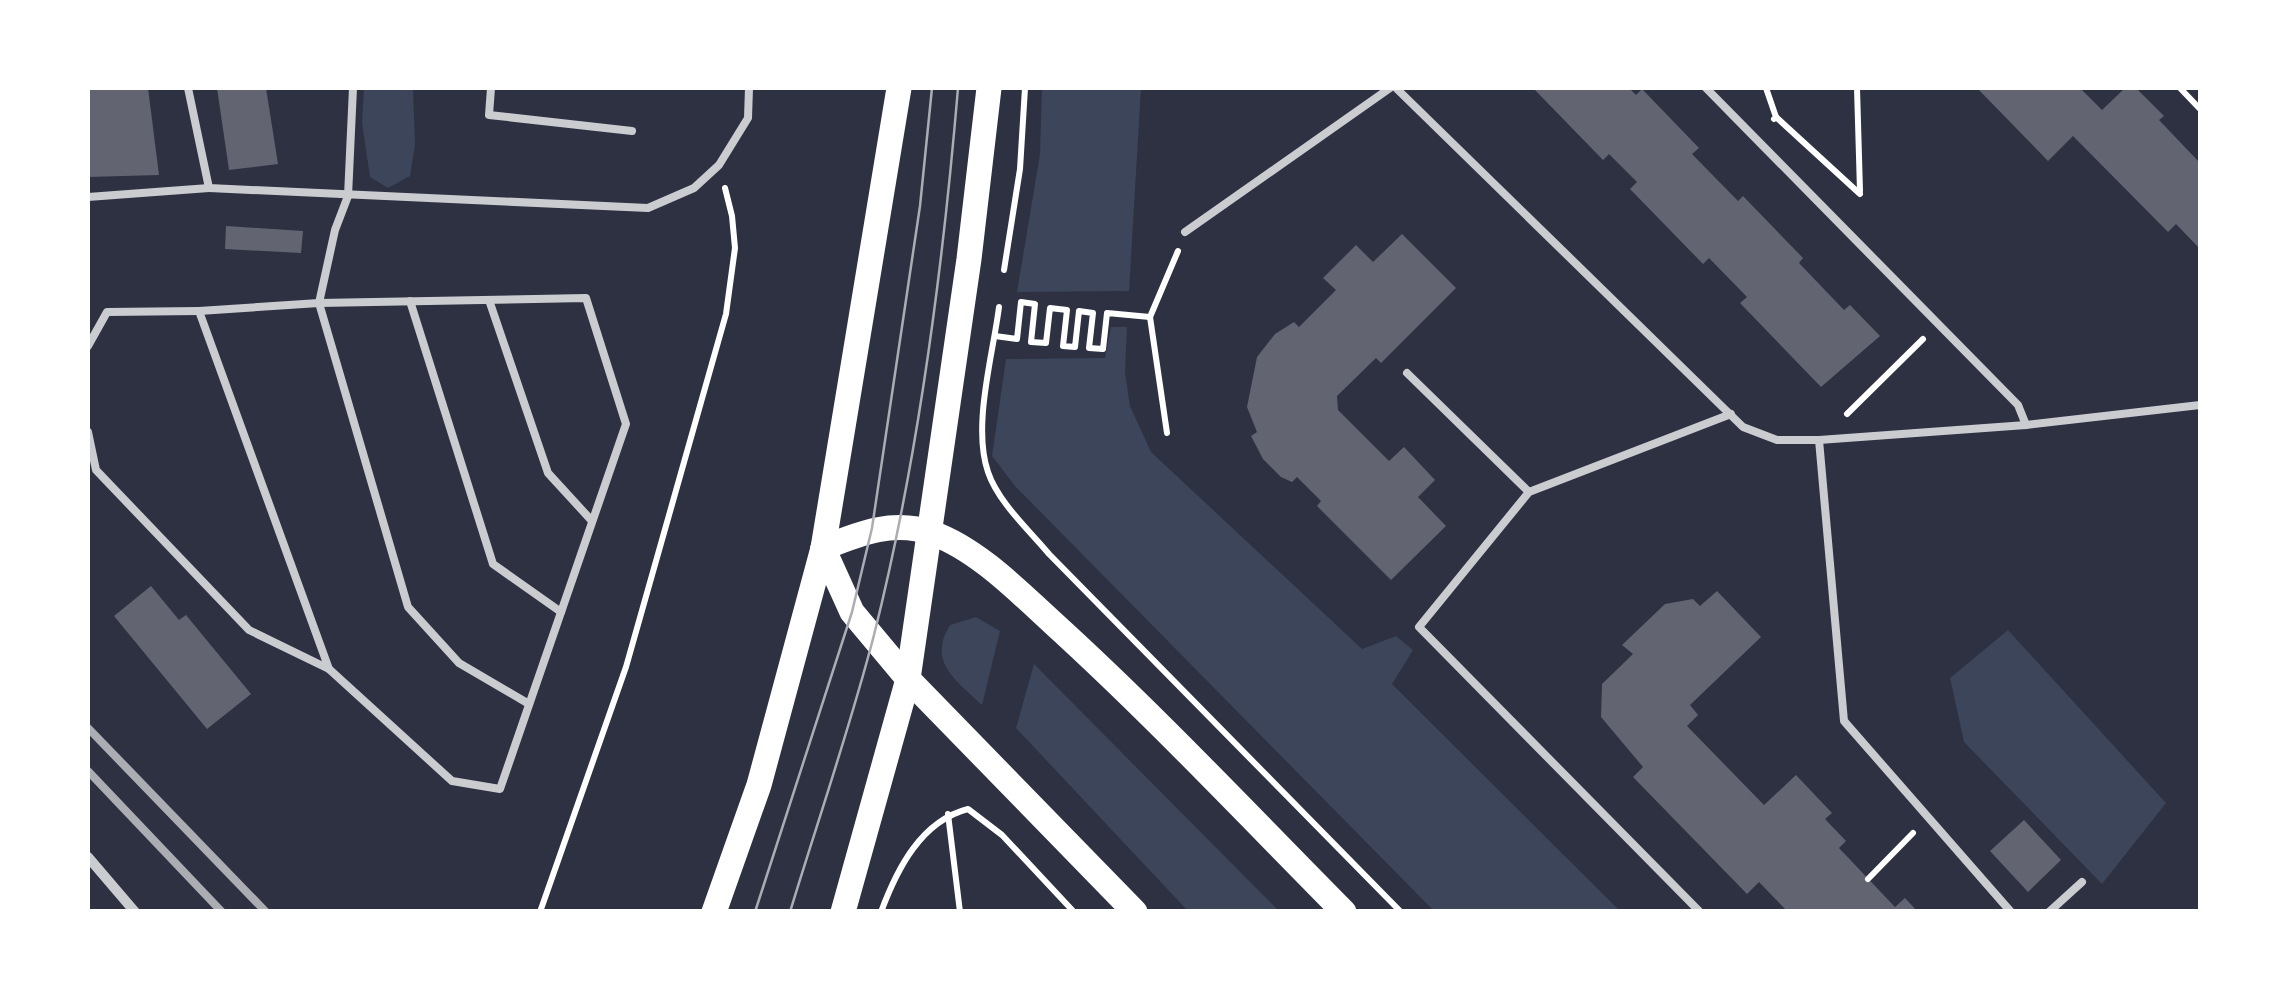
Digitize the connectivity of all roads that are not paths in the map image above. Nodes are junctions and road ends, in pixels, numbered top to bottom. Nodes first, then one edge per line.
1 (188, 88) edge
2 (353, 88) edge
3 (490, 88) edge
4 (750, 88) edge
5 (898, 88) edge
6 (989, 88) edge
7 (1393, 88) edge
8 (1706, 88) edge
9 (632, 131) dead end
10 (209, 188) junction
11 (348, 196) junction
12 (88, 197) edge
13 (1185, 232) road end
14 (489, 300) junction
15 (410, 301) junction
16 (318, 303) junction
17 (199, 310) junction
18 (88, 346) edge
19 (1407, 373) dead end
20 (2200, 405) edge
21 (1731, 414) junction
22 (2026, 424) junction
23 (88, 432) edge
24 (1819, 440) junction
25 (1529, 492) junction
26 (592, 521) junction
27 (929, 531) junction
28 (822, 548) junction
29 (561, 612) junction
30 (329, 669) junction
31 (908, 678) junction
32 (529, 704) junction
33 (88, 857) edge
34 (2082, 882) dead end
35 (135, 912) edge
36 (714, 912) edge
37 (843, 912) edge
38 (1134, 912) edge
39 (1344, 912) edge
40 (1700, 912) edge
41 (2011, 912) edge
42 (2049, 912) edge

1 - 10 lane
2 - 11 lane
3 - 9 lane
4 - 11 lane
5 - 28 main road
6 - 27 main road
7 - 13 lane
7 - 21 lane
8 - 22 lane
10 - 11 lane
10 - 12 lane
11 - 16 lane
14 - 15 lane
14 - 26 lane
14 - 26 lane
15 - 16 lane
15 - 29 lane
16 - 17 lane
16 - 32 lane
17 - 18 lane
17 - 30 lane
19 - 25 lane
20 - 22 lane
21 - 24 lane
21 - 25 lane
22 - 24 lane
23 - 30 lane
24 - 41 lane
25 - 40 lane
26 - 29 lane
27 - 28 main road
27 - 31 main road
27 - 39 main road
28 - 31 main road
28 - 36 main road
29 - 32 lane
30 - 32 lane
31 - 37 main road
31 - 38 main road
33 - 35 street
34 - 42 lane

